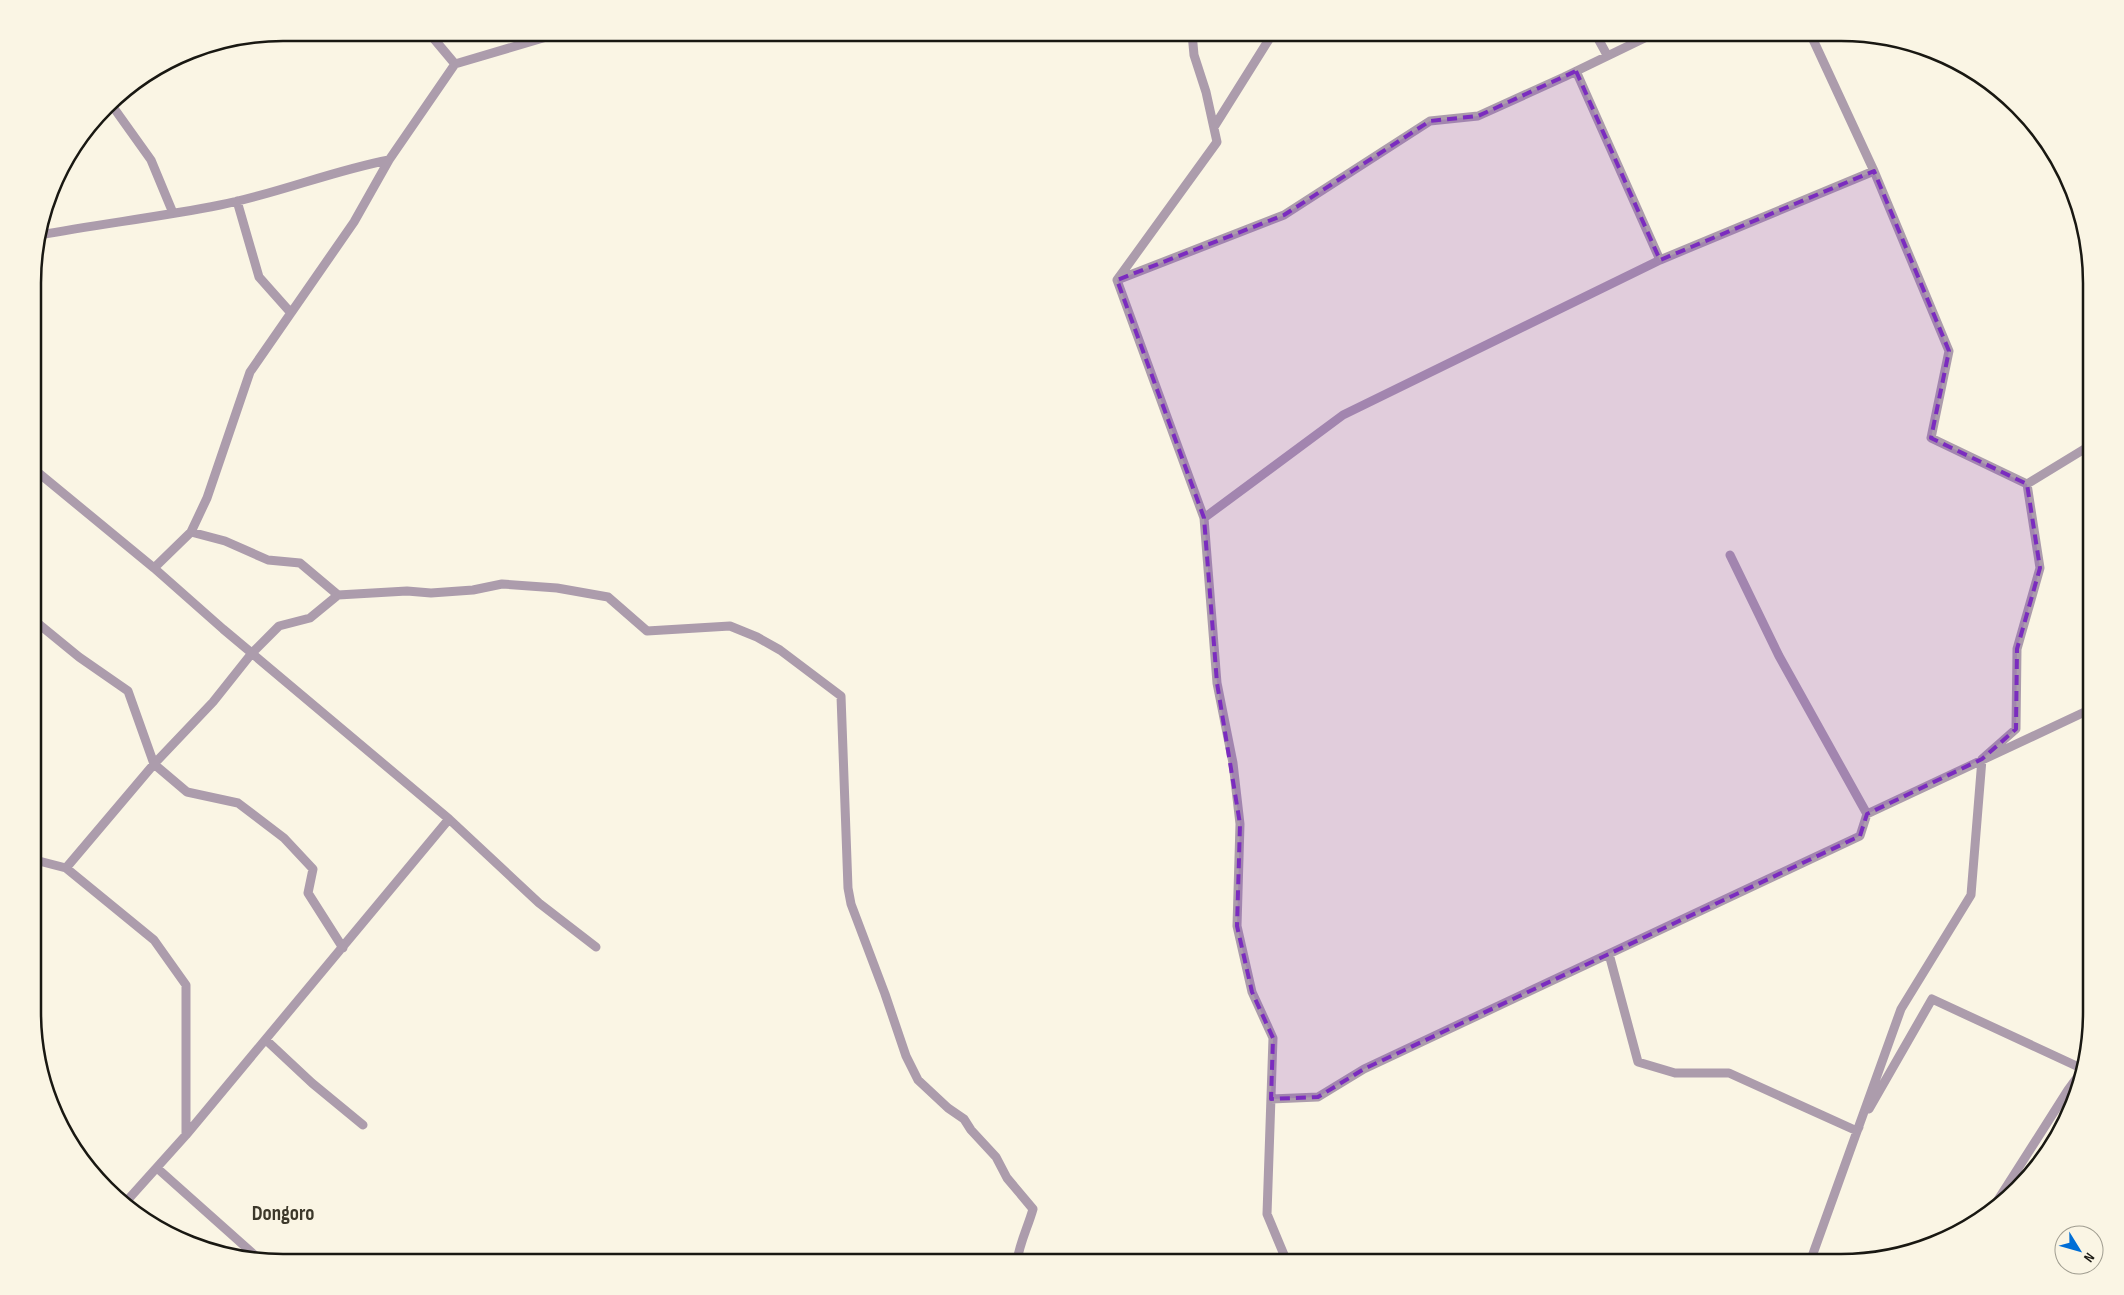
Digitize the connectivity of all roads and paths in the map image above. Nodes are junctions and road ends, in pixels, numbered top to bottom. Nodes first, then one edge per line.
1 (436, 41) edge
2 (530, 41) edge
3 (1193, 41) edge
4 (1267, 41) edge
5 (1599, 41) edge
6 (1637, 41) edge
7 (1814, 41) edge
8 (1606, 56) junction
9 (455, 64) junction
10 (1576, 71) junction
11 (115, 109) edge
12 (1214, 127) junction
13 (389, 160) junction
14 (1874, 171) junction
15 (237, 200) junction
16 (173, 212) junction
17 (47, 234) edge
18 (1660, 260) junction
19 (1117, 280) junction
20 (291, 313) junction
21 (2083, 450) edge
22 (41, 475) edge
23 (2027, 484) junction
24 (1204, 518) junction
25 (191, 532) junction
26 (1730, 555) dead end
27 (154, 568) junction
28 (338, 595) junction
29 (41, 626) edge
30 (252, 653) junction
31 (2083, 713) edge
32 (1982, 759) junction
33 (154, 764) junction
34 (1867, 814) junction
35 (449, 820) junction
36 (41, 862) edge
37 (66, 868) junction
38 (596, 947) dead end
39 (343, 948) junction
40 (1609, 954) junction
41 (266, 1040) junction
42 (2076, 1067) edge
43 (2071, 1086) edge
44 (1270, 1099) junction
45 (363, 1125) dead end
46 (1857, 1131) junction
47 (186, 1135) junction
48 (157, 1168) junction
49 (2004, 1190) edge
50 (129, 1198) edge
51 (251, 1252) edge
52 (1018, 1254) edge
53 (1284, 1254) edge
54 (1813, 1254) edge

1 - 9 street
2 - 9 street
3 - 12 street
4 - 12 street
5 - 8 street
6 - 8 street
7 - 14 street
8 - 10 street
9 - 13 street
10 - 18 street
10 - 19 street
11 - 16 street
12 - 19 street
13 - 15 street
13 - 20 street
14 - 18 street
14 - 23 street
15 - 16 street
15 - 20 street
16 - 17 street
18 - 24 street
19 - 24 street
20 - 25 street
21 - 23 street
22 - 27 street
23 - 32 street
24 - 44 street
25 - 27 street
25 - 28 street
26 - 34 street
27 - 30 street
28 - 30 street
28 - 52 street
29 - 33 street
30 - 33 street
30 - 35 street
31 - 32 street
32 - 34 street
32 - 46 street
33 - 37 street
33 - 39 street
34 - 40 street
35 - 38 street
35 - 39 street
36 - 37 street
37 - 47 street
39 - 41 street
40 - 44 street
40 - 46 street
41 - 45 street
41 - 47 street
42 - 46 street
43 - 49 street
44 - 53 street
46 - 54 street
47 - 48 street
48 - 50 street
48 - 51 street

